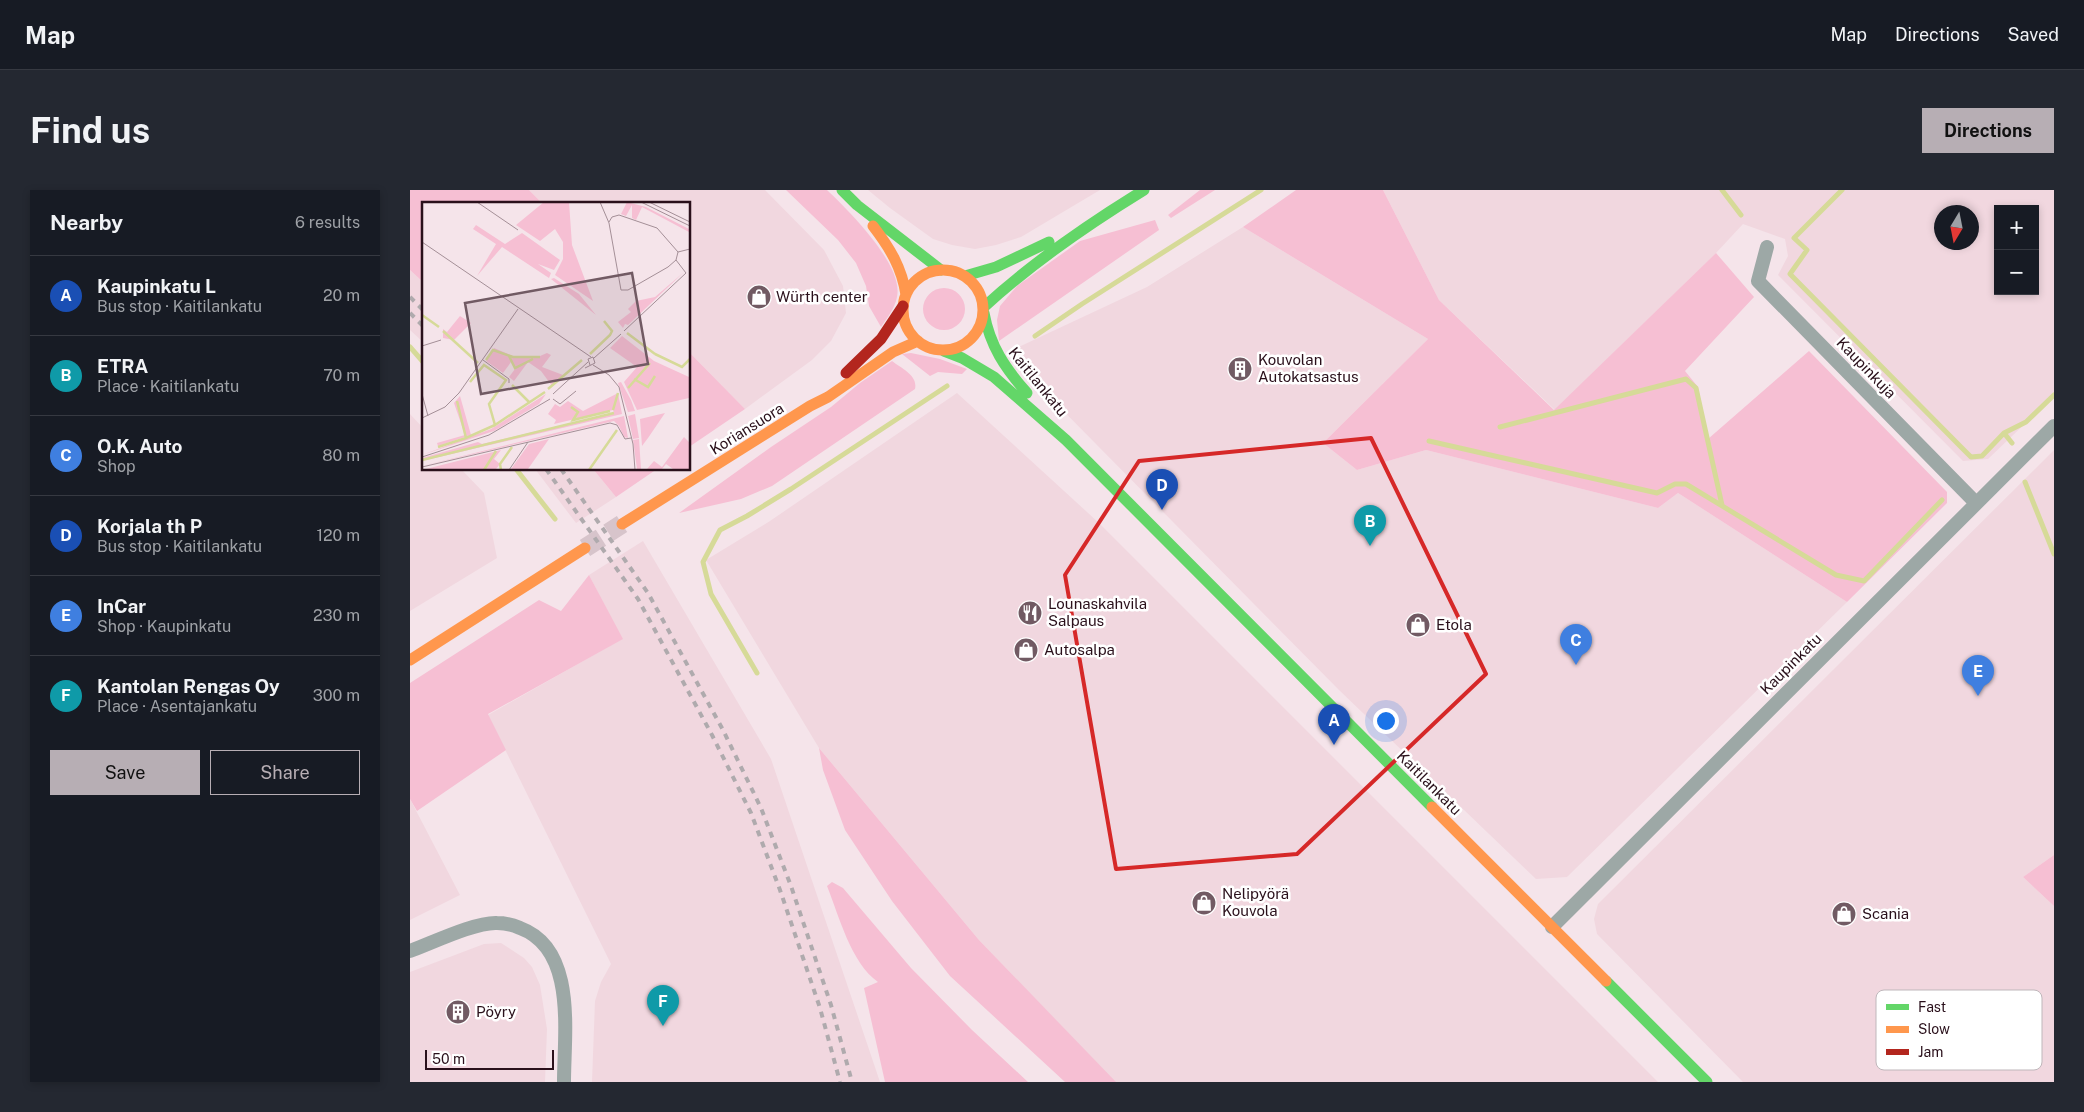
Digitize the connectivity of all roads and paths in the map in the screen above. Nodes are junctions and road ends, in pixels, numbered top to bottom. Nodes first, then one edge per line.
1 (842, 190) edge
2 (1144, 190) edge
3 (857, 205) junction
4 (1089, 223) junction
5 (1767, 247) dead end
6 (941, 270) junction
7 (965, 276) junction
8 (905, 300) junction
9 (984, 309) junction
10 (918, 341) junction
11 (944, 350) junction
12 (810, 406) junction
13 (2054, 426) edge
14 (1066, 440) junction
15 (1976, 503) junction
16 (622, 524) tunnel mouth
17 (585, 548) tunnel mouth
18 (410, 660) edge
19 (1552, 927) junction
20 (410, 951) edge
21 (564, 1082) edge
22 (1707, 1082) edge

1 - 3 street
2 - 4 street
3 - 6 street
3 - 8 street
4 - 7 street
4 - 9 street
5 - 15 street, Kaupinkuja
6 - 7 street
6 - 8 street
7 - 9 street
8 - 10 street
8 - 12 street, Koriansuora
9 - 11 street
9 - 14 street, Kaitilankatu
10 - 11 street
10 - 12 street, Koriansuora
11 - 14 street, Kaitilankatu
12 - 16 street, Koriansuora
13 - 15 street, Kaupinkatu
14 - 19 street, Kaitilankatu
15 - 19 street, Kaupinkatu
17 - 18 street
19 - 22 street, Kaitilankatu
20 - 21 street

